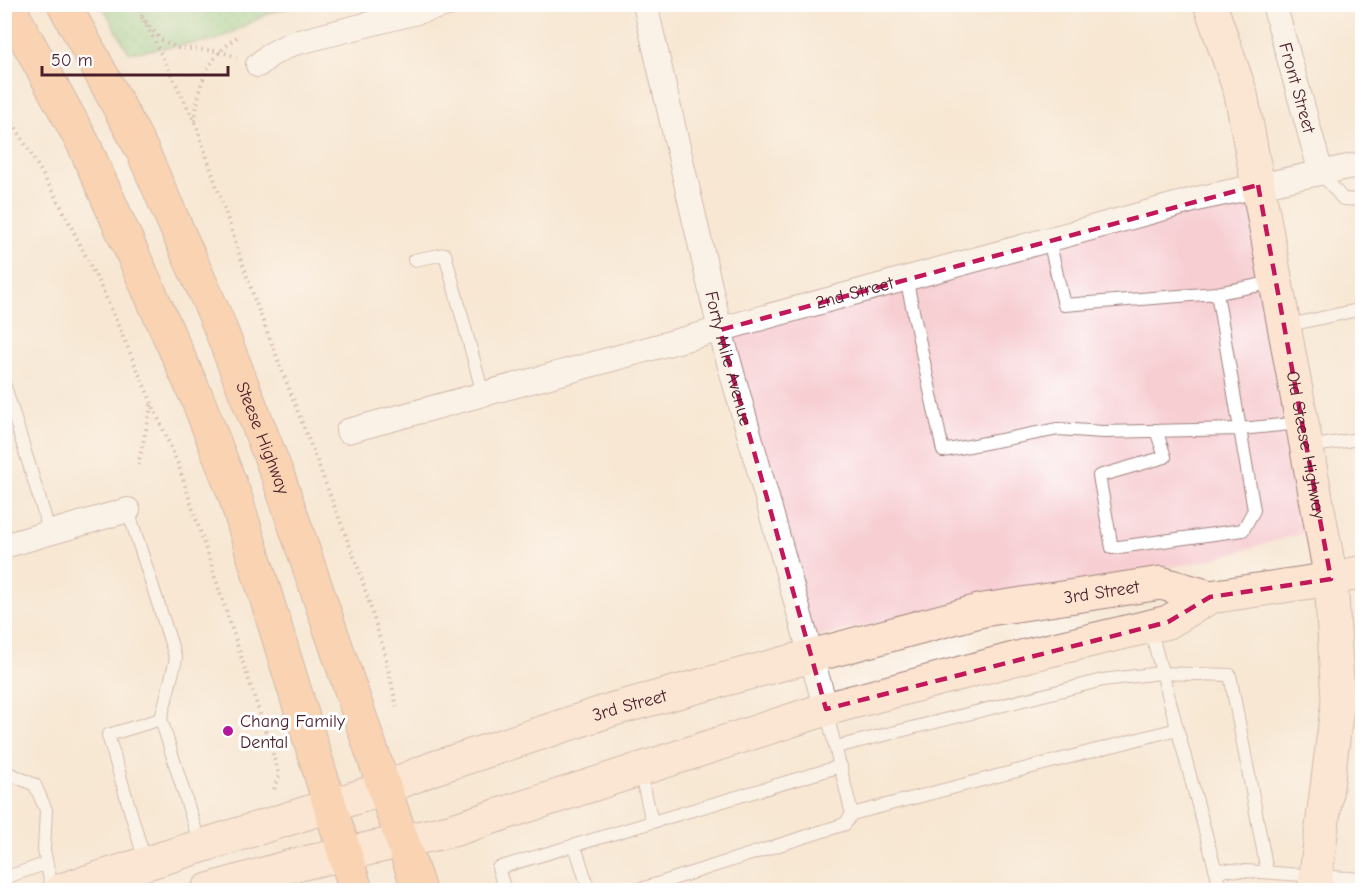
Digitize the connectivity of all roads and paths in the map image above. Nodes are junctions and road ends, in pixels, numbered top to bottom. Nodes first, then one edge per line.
1 (7, 4) edge
2 (64, 4) edge
3 (134, 4) edge
4 (448, 4) edge
5 (645, 4) edge
6 (1210, 4) edge
7 (1274, 4) edge
8 (137, 11) junction
9 (238, 36) dead end
10 (218, 51) junction
11 (258, 65) joint
12 (195, 122) junction
13 (1362, 165) edge
14 (1321, 172) junction
15 (1258, 185) junction
16 (1362, 200) edge
17 (1049, 240) junction
18 (414, 260) dead end
19 (906, 278) junction
20 (1276, 282) junction
21 (1217, 293) junction
22 (1362, 309) edge
23 (1284, 327) junction
24 (720, 330) junction
25 (4, 383) edge
26 (483, 394) junction
27 (152, 403) dead end
28 (1240, 429) junction
29 (1156, 430) junction
30 (348, 431) dead end
31 (1304, 435) junction
32 (1362, 442) edge
33 (138, 465) dead end
34 (128, 510) joint
35 (50, 533) junction
36 (4, 546) edge
37 (1362, 572) edge
38 (1331, 579) junction
39 (1210, 597) junction
40 (1149, 627) junction
41 (812, 657) junction
42 (1160, 673) junction
43 (397, 707) dead end
44 (826, 709) junction
45 (161, 719) junction
46 (1177, 729) junction
47 (836, 747) junction
48 (841, 766) junction
49 (639, 769) junction
50 (4, 771) edge
51 (383, 789) junction
52 (328, 806) junction
53 (852, 814) junction
54 (652, 822) junction
55 (401, 841) junction
56 (575, 846) junction
57 (201, 847) junction
58 (343, 853) junction
59 (146, 864) junction
60 (1215, 869) junction
61 (1267, 871) junction
62 (53, 877) edge
63 (4, 878) edge
64 (1362, 879) edge
65 (1315, 882) edge
66 (52, 891) edge
67 (208, 891) edge
68 (356, 891) edge
69 (419, 891) edge
70 (505, 891) edge
71 (589, 891) edge
72 (638, 891) edge
73 (1221, 891) edge

1 - 52 highway
2 - 51 highway, Steese Highway
3 - 8 path
4 - 11 street
5 - 24 street, Forty Mile Avenue
6 - 15 main road, Old Steese Highway
7 - 14 street, Front Street
8 - 10 path
8 - 12 path
9 - 10 path
10 - 11 path
10 - 12 path
12 - 43 path
13 - 14 street, 2nd Street
14 - 15 street, 2nd Street
14 - 16 lane
15 - 17 street, 2nd Street
15 - 20 main road, Old Steese Highway
17 - 19 street, 2nd Street
17 - 21 lane
18 - 26 lane
19 - 24 street, 2nd Street
19 - 29 lane
20 - 21 lane
20 - 23 main road, Old Steese Highway
21 - 28 lane
22 - 23 lane
23 - 31 main road, Old Steese Highway
24 - 26 street, 2nd Street
24 - 41 street, Forty Mile Avenue
25 - 35 lane
26 - 30 street, 2nd Street
27 - 33 path
28 - 29 lane
28 - 29 lane
28 - 31 lane
31 - 32 lane
31 - 38 main road, Old Steese Highway
34 - 35 street
34 - 45 lane
35 - 36 street
37 - 38 main road, 3rd Street
38 - 39 main road, 3rd Street
38 - 65 main road, Old Steese Highway
39 - 40 main road, 3rd Street
39 - 41 main road, 3rd Street
40 - 42 lane
40 - 44 main road, 3rd Street
41 - 44 street, Forty Mile Avenue
41 - 51 main road, 3rd Street
42 - 46 lane
42 - 47 lane
42 - 61 lane
44 - 47 lane
44 - 49 main road, 3rd Street
45 - 57 lane
45 - 59 lane
46 - 53 lane
46 - 60 lane
47 - 48 lane
48 - 53 lane
48 - 54 lane
49 - 54 lane
49 - 55 main road, 3rd Street
50 - 62 lane
51 - 52 main road, 3rd Street
51 - 55 highway, Steese Highway
52 - 57 main road, 3rd Street
52 - 58 highway
53 - 72 lane
54 - 56 lane
55 - 58 main road, 3rd Street
55 - 69 highway, Steese Highway
56 - 70 lane
56 - 71 lane
57 - 59 main road, 3rd Street
58 - 67 main road, 3rd Street
58 - 68 highway
59 - 62 main road, 3rd Street
60 - 61 lane
60 - 73 lane
61 - 65 lane
62 - 63 lane
62 - 66 lane
64 - 65 lane

